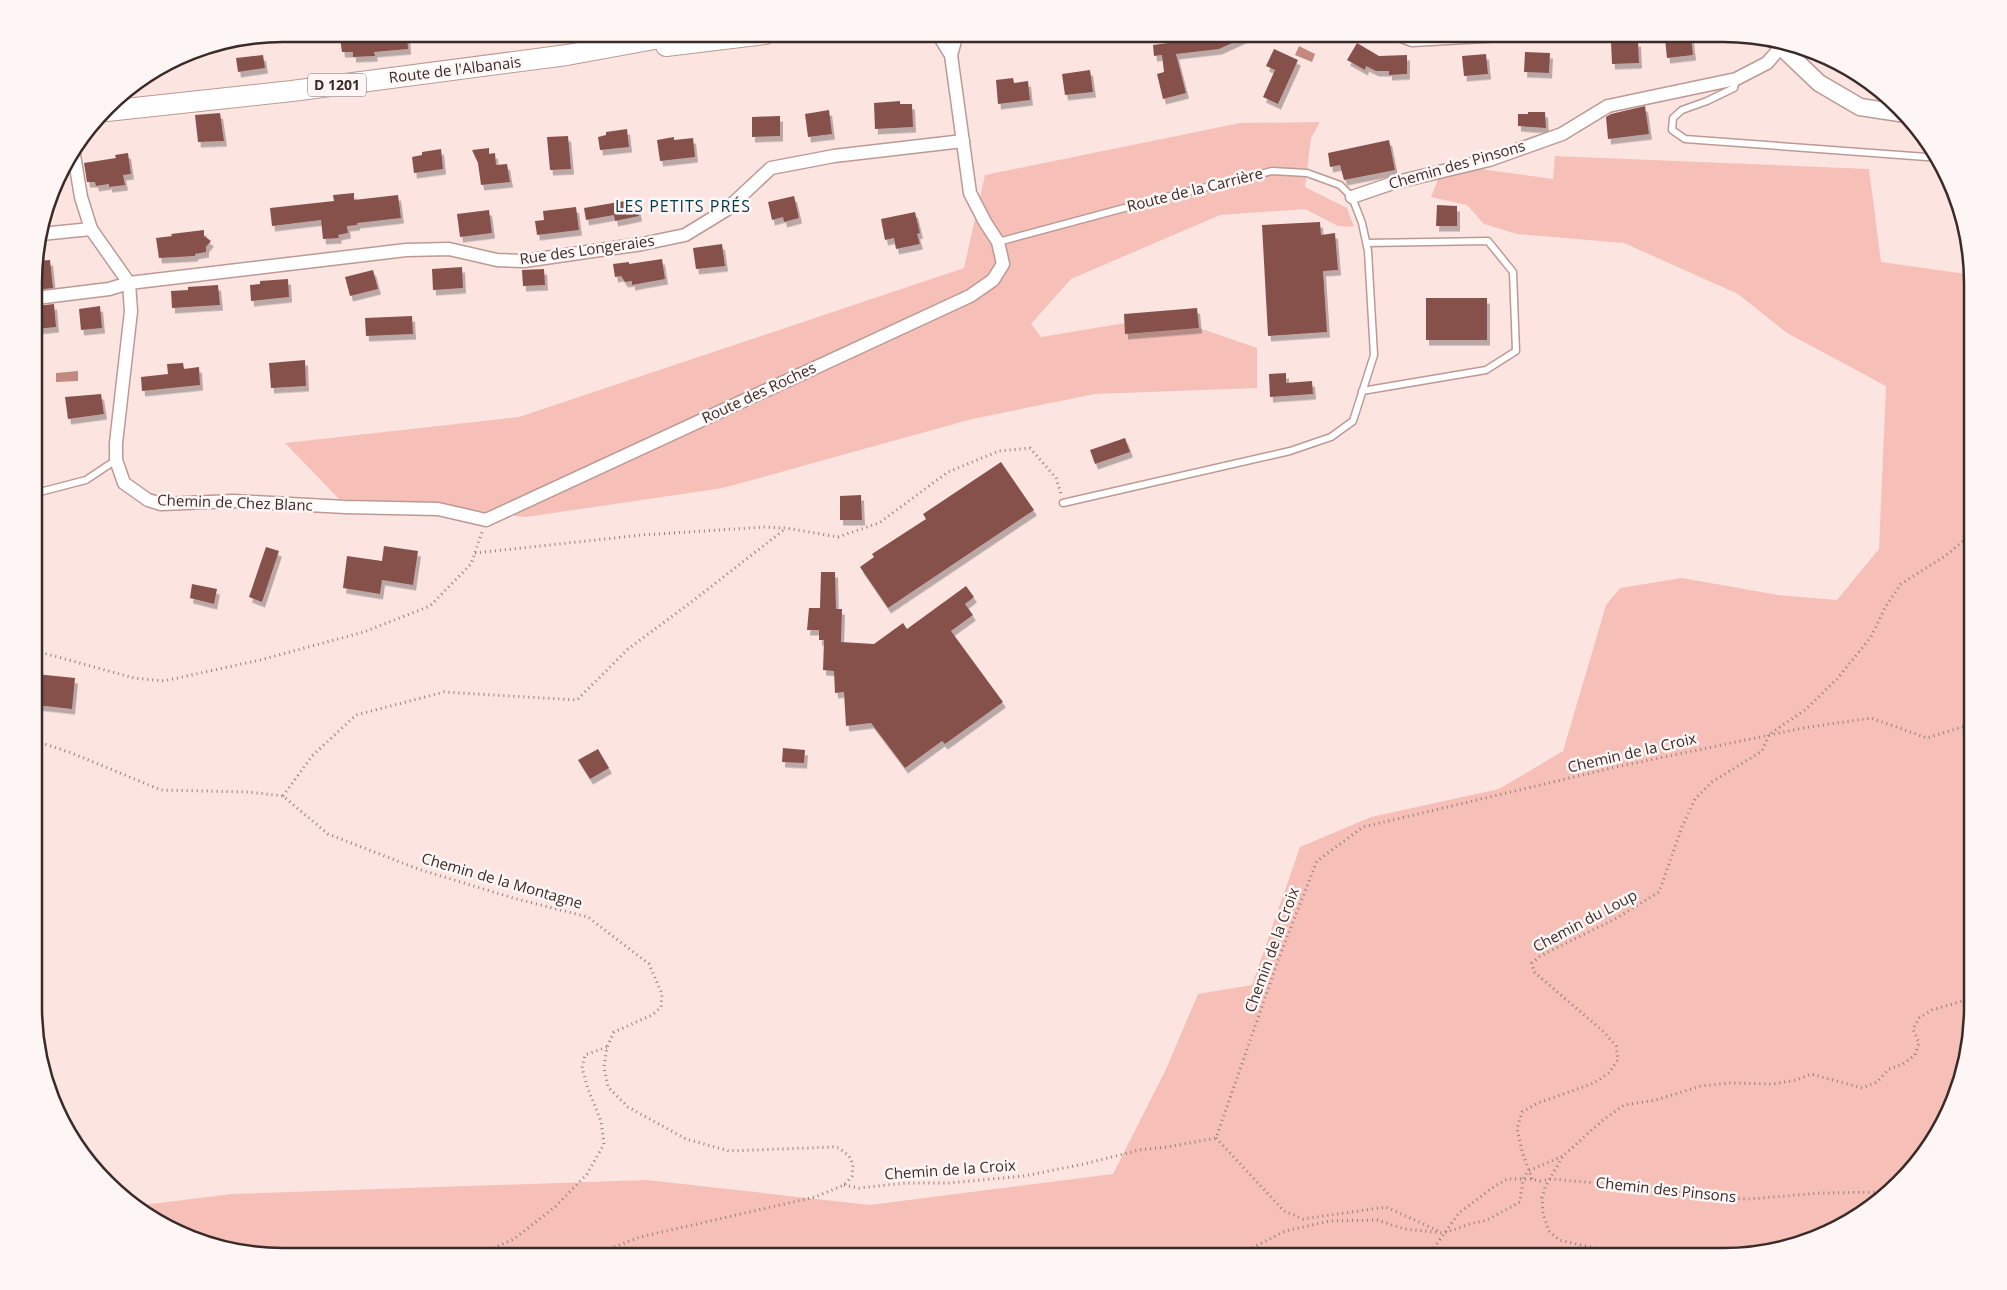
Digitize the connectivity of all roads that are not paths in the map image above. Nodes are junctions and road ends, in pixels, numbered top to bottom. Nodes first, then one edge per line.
1 (638, 42) edge
2 (702, 42) edge
3 (943, 42) edge
4 (955, 42) edge
5 (1776, 48) edge
6 (1785, 51) edge
7 (567, 55) junction
8 (951, 55) junction
9 (1736, 79) junction
10 (116, 110) edge
11 (1893, 112) edge
12 (963, 141) junction
13 (1928, 157) edge
14 (75, 163) edge
15 (1352, 197) junction
16 (91, 229) junction
17 (48, 233) edge
18 (998, 242) junction
19 (1366, 243) junction
20 (129, 283) junction
21 (42, 297) edge
22 (1362, 391) junction
23 (116, 460) junction
24 (42, 491) edge
25 (1063, 502) road end
26 (486, 520) joint

1 - 7 main road, Route de l'Albanais / D 1201
2 - 7 main road
3 - 8 street
4 - 8 street
5 - 9 street, Chemin des Pinsons
6 - 11 street
7 - 10 main road, Route de l'Albanais / D 1201
8 - 12 street
9 - 13 lane
9 - 15 street, Chemin des Pinsons
12 - 18 street
12 - 20 street, Rue des Longeraies
14 - 16 street
15 - 18 lane, Route de la Carrière
15 - 19 lane
16 - 17 street
16 - 20 street
18 - 26 street, Route des Roches
19 - 22 lane
19 - 22 lane
20 - 21 street, Rue des Longeraies
20 - 23 street, Chemin de Chez Blanc
22 - 25 lane
23 - 24 lane
23 - 26 street, Chemin de Chez Blanc

